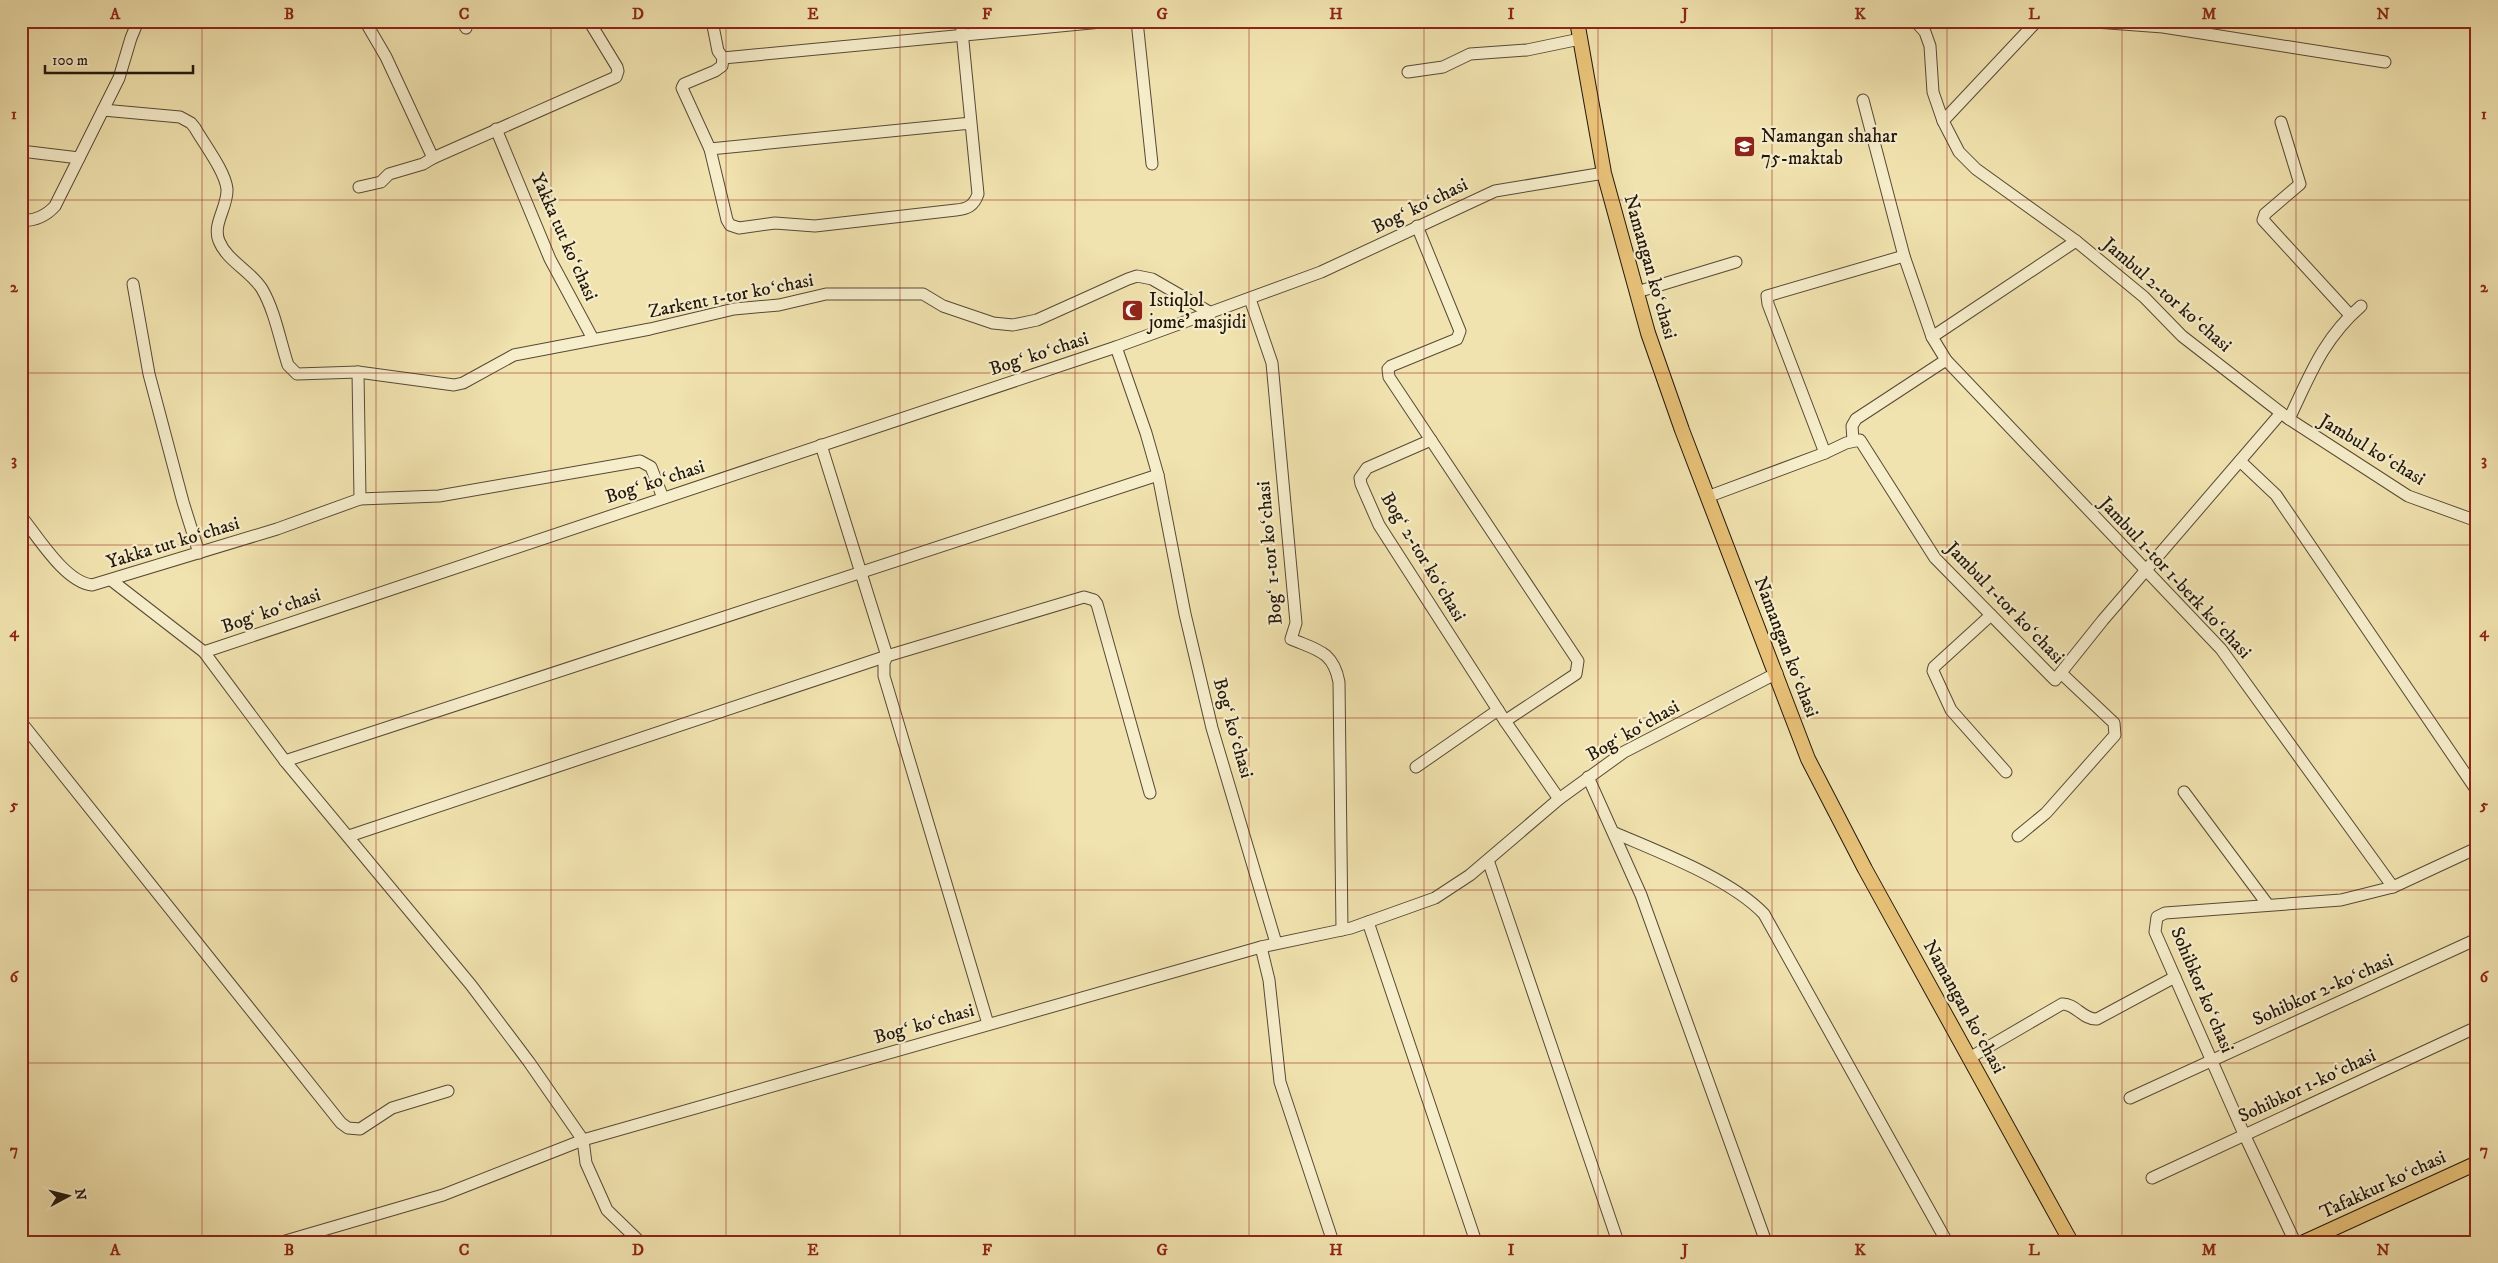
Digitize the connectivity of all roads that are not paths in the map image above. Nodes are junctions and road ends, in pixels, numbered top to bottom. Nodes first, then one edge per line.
1 (138, 21) edge
2 (365, 21) edge
3 (589, 21) edge
4 (712, 21) edge
5 (961, 21) edge
6 (1112, 21) edge
7 (1137, 21) edge
8 (1577, 21) edge
9 (1915, 21) edge
10 (2037, 21) edge
11 (2082, 21) edge
12 (962, 35) junction
13 (1580, 39) junction
14 (723, 58) junction
15 (2384, 62) dead end
16 (1408, 72) dead end
17 (1863, 100) dead end
18 (103, 110) junction
19 (1943, 120) junction
20 (2281, 122) dead end
21 (971, 123) junction
22 (496, 129) junction
23 (710, 149) junction
24 (21, 151) edge
25 (78, 158) junction
26 (433, 158) junction
27 (1152, 164) dead end
28 (1604, 173) junction
29 (360, 188) dead end
30 (21, 220) edge
31 (1417, 226) junction
32 (2076, 241) junction
33 (1904, 256) junction
34 (1736, 262) dead end
35 (134, 284) dead end
36 (1637, 292) junction
37 (1250, 299) junction
38 (2361, 306) dead end
39 (1211, 313) junction
40 (2350, 315) junction
41 (1932, 337) junction
42 (593, 339) junction
43 (1116, 347) junction
44 (1946, 360) junction
45 (358, 372) junction
46 (2285, 416) junction
47 (1432, 440) junction
48 (1853, 440) junction
49 (821, 445) junction
50 (1824, 453) junction
51 (2240, 461) junction
52 (1158, 475) junction
53 (1707, 497) junction
54 (663, 498) junction
55 (360, 499) junction
56 (21, 516) edge
57 (2477, 521) edge
58 (199, 553) junction
59 (2146, 571) junction
60 (861, 572) junction
61 (135, 573) junction
62 (111, 580) junction
63 (127, 593) junction
64 (1991, 615) junction
65 (204, 652) junction
66 (887, 656) junction
67 (1777, 673) junction
68 (2061, 673) junction
69 (1498, 710) junction
70 (1505, 721) junction
71 (21, 722) edge
72 (285, 761) junction
73 (1416, 767) dead end
74 (2006, 772) dead end
75 (1588, 777) junction
76 (2477, 791) edge
77 (2184, 792) dead end
78 (1150, 793) dead end
79 (1558, 799) junction
80 (1615, 833) junction
81 (349, 836) junction
82 (2018, 836) dead end
83 (2477, 848) edge
84 (1488, 860) junction
85 (2393, 887) junction
86 (2268, 905) junction
87 (1368, 922) junction
88 (1342, 930) junction
89 (2477, 939) edge
90 (1276, 943) junction
91 (1261, 947) junction
92 (2175, 977) junction
93 (988, 1024) junction
94 (2477, 1027) edge
95 (1971, 1057) junction
96 (2212, 1059) junction
97 (448, 1092) dead end
98 (2130, 1098) dead end
99 (2244, 1134) junction
100 (583, 1140) junction
101 (2477, 1162) edge
102 (2152, 1178) dead end
103 (282, 1242) edge
104 (640, 1242) edge
105 (1333, 1242) edge
106 (1476, 1242) edge
107 (1618, 1242) edge
108 (1766, 1242) edge
109 (1946, 1242) edge
110 (2071, 1242) edge
111 (2295, 1242) edge
112 (2304, 1242) edge

1 - 18 street
2 - 26 street
3 - 22 street
4 - 14 street
5 - 12 street
6 - 12 street
7 - 27 street
8 - 13 main road, Namangan koʻchasi
9 - 19 street, Jambul 2-tor koʻchasi
10 - 19 street
11 - 15 street
12 - 14 street
12 - 21 street
13 - 16 street
13 - 28 main road, Namangan koʻchasi
14 - 23 street
17 - 33 street
18 - 25 street
18 - 45 street
19 - 32 street, Jambul 2-tor koʻchasi
20 - 40 street
21 - 23 street
21 - 23 street
22 - 26 street
22 - 42 street, Yakka tut koʻchasi
24 - 25 street
25 - 30 street
26 - 29 street
28 - 31 street, Bogʻ koʻchasi
28 - 36 main road, Namangan koʻchasi
31 - 37 street, Bogʻ koʻchasi
31 - 47 street
32 - 41 street
32 - 46 street, Jambul 2-tor koʻchasi
33 - 41 street
33 - 50 street
34 - 36 street
35 - 58 street
36 - 53 main road, Namangan koʻchasi
37 - 39 street, Bogʻ koʻchasi
37 - 88 street, Bogʻ 1-tor koʻchasi
38 - 40 street
39 - 42 street, Zarkent 1-tor koʻchasi
39 - 43 street, Bogʻ koʻchasi
40 - 46 street
41 - 44 street, Jambul 1-tor 1-berk koʻchasi
42 - 45 street
43 - 49 street, Bogʻ koʻchasi
43 - 52 street, Bogʻ koʻchasi
44 - 48 street
44 - 59 street, Jambul 1-tor 1-berk koʻchasi
45 - 55 street
46 - 51 street
46 - 57 street, Jambul koʻchasi
47 - 69 street, Bogʻ 2-tor koʻchasi
47 - 70 street
48 - 50 street
48 - 64 street, Jambul 1-tor koʻchasi
49 - 54 street, Bogʻ koʻchasi
49 - 60 street
50 - 53 street
51 - 59 street
51 - 76 street
52 - 60 street
52 - 90 street, Bogʻ koʻchasi
53 - 67 main road, Namangan koʻchasi
54 - 55 street, Yakka tut koʻchasi
54 - 65 street, Bogʻ koʻchasi
55 - 58 street, Yakka tut koʻchasi
56 - 62 street, Yakka tut koʻchasi
58 - 61 street, Yakka tut koʻchasi
59 - 68 street
59 - 85 street, Jambul 1-tor 1-berk koʻchasi
60 - 66 street
60 - 72 street
61 - 62 street, Yakka tut koʻchasi
61 - 63 street
62 - 63 street
63 - 65 street
64 - 68 street, Jambul 1-tor koʻchasi
64 - 74 street
65 - 72 street
66 - 78 street
66 - 81 street
66 - 93 street
67 - 75 street, Bogʻ koʻchasi
67 - 95 main road, Namangan koʻchasi
68 - 82 street, Jambul 1-tor koʻchasi
69 - 70 street, Bogʻ 2-tor koʻchasi
69 - 73 street
70 - 79 street, Bogʻ 2-tor koʻchasi
71 - 97 street
72 - 81 street
75 - 79 street, Bogʻ koʻchasi
75 - 80 street
77 - 86 street
79 - 84 street, Bogʻ koʻchasi
80 - 108 street
80 - 109 street
81 - 100 street
83 - 85 street, Sohibkor koʻchasi
84 - 87 street, Bogʻ koʻchasi
84 - 107 street
85 - 86 street, Sohibkor koʻchasi
86 - 92 street, Sohibkor koʻchasi
87 - 88 street, Bogʻ koʻchasi
87 - 106 street
88 - 90 street, Bogʻ koʻchasi
89 - 96 street, Sohibkor 2-koʻchasi
90 - 91 street, Bogʻ koʻchasi
91 - 93 street, Bogʻ koʻchasi
91 - 105 street
92 - 95 street
92 - 96 street, Sohibkor koʻchasi
93 - 100 street, Bogʻ koʻchasi
94 - 99 street, Sohibkor 1-koʻchasi
95 - 110 main road, Namangan koʻchasi
96 - 98 street, Sohibkor 2-koʻchasi
96 - 99 street, Sohibkor koʻchasi
99 - 102 street, Sohibkor 1-koʻchasi
99 - 111 street, Sohibkor koʻchasi
100 - 103 street, Bogʻ koʻchasi
100 - 104 street
101 - 112 main road, Tafakkur koʻchasi

